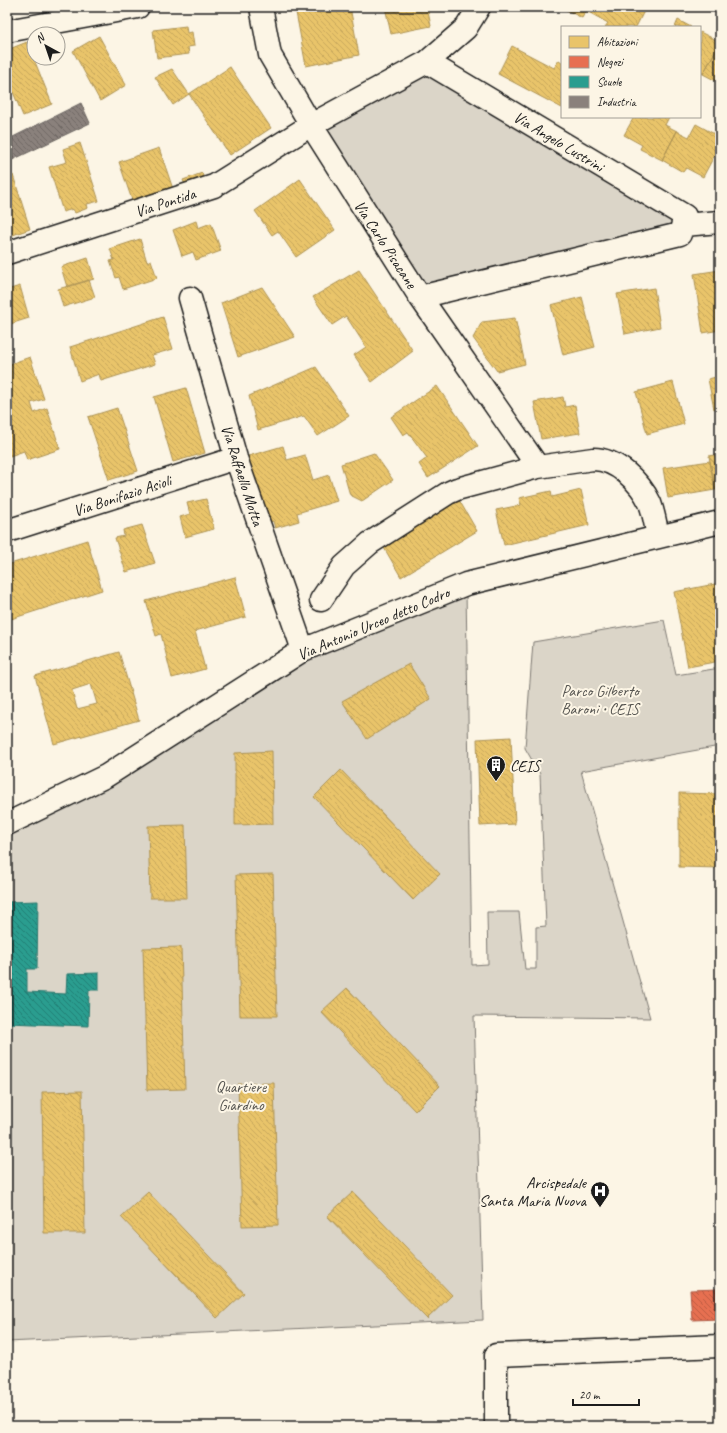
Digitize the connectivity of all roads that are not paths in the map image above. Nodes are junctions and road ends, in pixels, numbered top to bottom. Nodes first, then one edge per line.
1 (138, 7) edge
2 (261, 7) edge
3 (479, 7) edge
4 (7, 31) edge
5 (427, 62) junction
6 (311, 126) junction
7 (720, 222) edge
8 (683, 224) junction
9 (7, 253) edge
10 (420, 297) junction
11 (190, 298) dead end
12 (236, 458) junction
13 (538, 467) junction
14 (720, 522) edge
15 (7, 531) edge
16 (658, 537) junction
17 (321, 600) dead end
18 (303, 650) junction
19 (7, 824) edge
20 (720, 1346) edge
21 (496, 1426) edge

1 - 4 street
2 - 6 street, Via Carlo Pisacane
3 - 5 street
5 - 6 street
5 - 8 street, Via Angelo Lustrini
6 - 9 street, Via Pontida
6 - 10 street, Via Carlo Pisacane
7 - 8 street
8 - 10 street
10 - 13 street, Via Carlo Pisacane
11 - 12 street, Via Raffaello Motta
12 - 15 street, Via Bonifazio Asioli
12 - 18 street, Via Raffaello Motta
13 - 16 street
13 - 17 street
14 - 16 street, Via Antonio Urceo detto Codro
16 - 18 street, Via Antonio Urceo detto Codro
18 - 19 street, Via Antonio Urceo detto Codro
20 - 21 street

